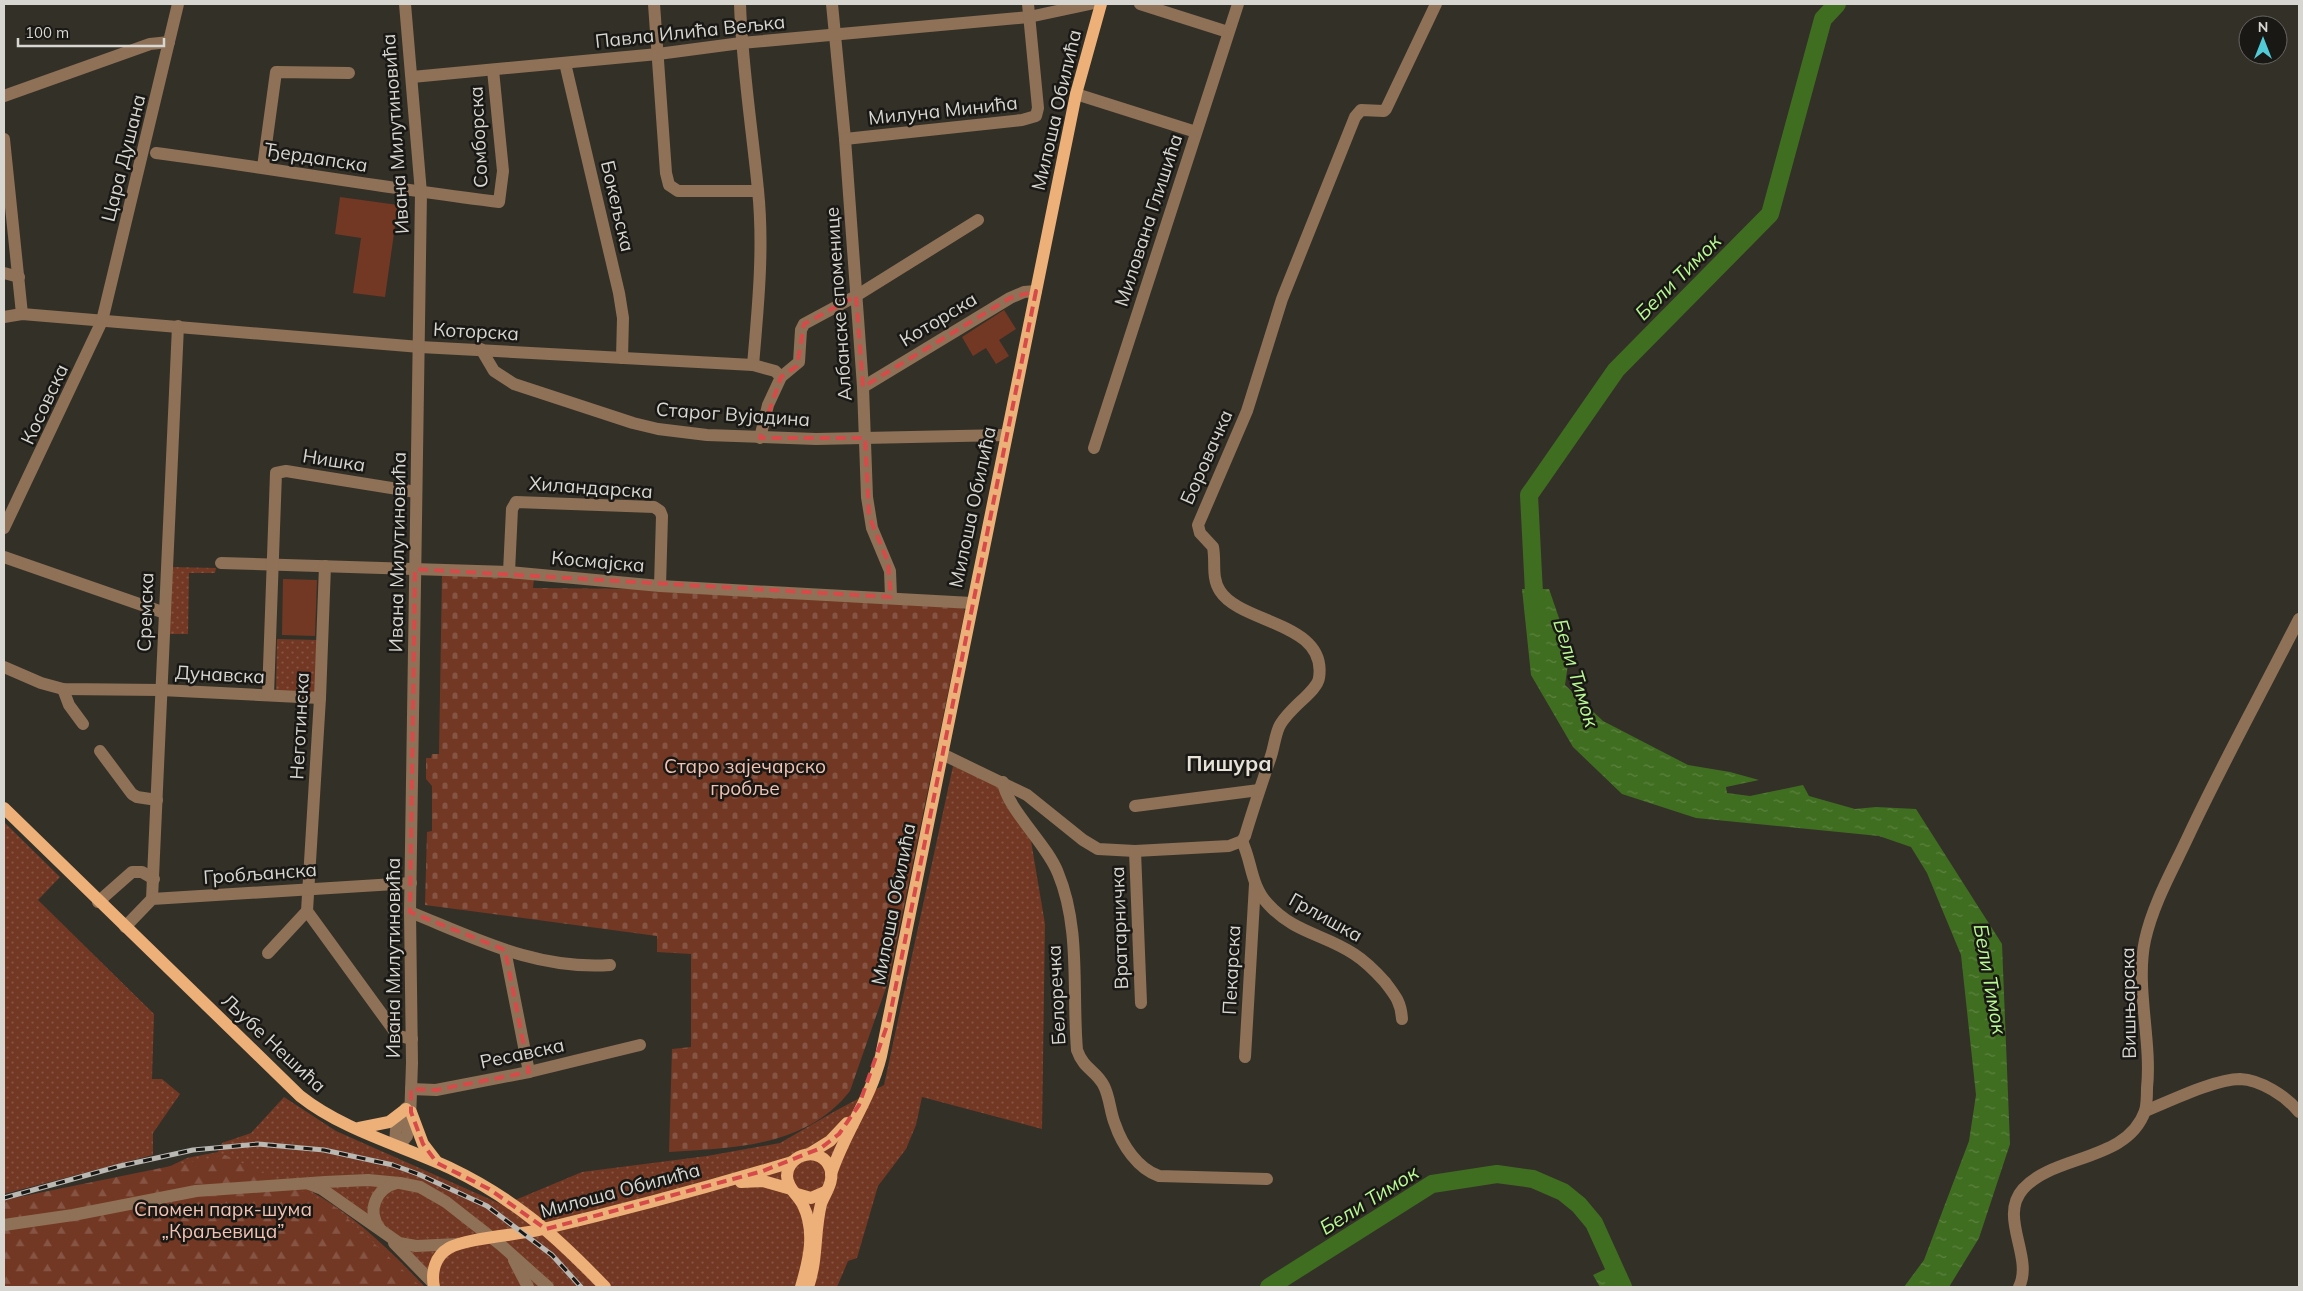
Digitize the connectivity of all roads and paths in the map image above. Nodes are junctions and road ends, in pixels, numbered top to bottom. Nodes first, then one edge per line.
1 (178, 4) edge
2 (404, 4) edge
3 (654, 4) edge
4 (740, 4) edge
5 (832, 4) edge
6 (1028, 4) edge
7 (1090, 4) edge
8 (1101, 4) edge
9 (1140, 4) edge
10 (1238, 4) edge
11 (1436, 4) edge
12 (1029, 17) junction
13 (1228, 32) junction
14 (835, 36) junction
15 (169, 42) junction
16 (741, 43) junction
17 (658, 54) junction
18 (565, 63) junction
19 (494, 70) junction
20 (349, 73) dead end
21 (412, 77) junction
22 (1076, 94) junction
23 (4, 96) edge
24 (1196, 132) junction
25 (4, 139) edge
26 (845, 139) junction
27 (156, 153) dead end
28 (263, 167) junction
29 (758, 191) junction
30 (422, 193) junction
31 (499, 202) joint
32 (978, 220) dead end
33 (4, 273) edge
34 (19, 277) junction
35 (1036, 291) junction
36 (856, 296) junction
37 (22, 314) junction
38 (4, 317) edge
39 (102, 321) junction
40 (178, 326) junction
41 (420, 347) junction
42 (481, 349) junction
43 (622, 358) junction
44 (754, 365) junction
45 (781, 377) junction
46 (863, 387) junction
47 (1006, 435) junction
48 (760, 438) junction
49 (865, 438) junction
50 (1094, 448) dead end
51 (276, 472) joint
52 (416, 492) junction
53 (5, 520) edge
54 (4, 558) edge
55 (220, 563) dead end
56 (272, 564) junction
57 (325, 566) junction
58 (415, 568) junction
59 (509, 572) junction
60 (660, 586) junction
61 (891, 597) junction
62 (972, 603) junction
63 (164, 613) junction
64 (2299, 619) edge
65 (4, 667) edge
66 (63, 689) junction
67 (161, 690) junction
68 (268, 695) junction
69 (320, 698) junction
70 (83, 724) dead end
71 (100, 751) dead end
72 (942, 754) junction
73 (1003, 782) junction
74 (1259, 790) junction
75 (157, 800) junction
76 (1135, 806) dead end
77 (4, 808) edge
78 (1242, 841) junction
79 (1135, 851) junction
80 (154, 879) junction
81 (411, 883) junction
82 (1255, 884) junction
83 (307, 888) junction
84 (152, 899) junction
85 (98, 902) junction
86 (307, 911) junction
87 (410, 912) junction
88 (125, 928) junction
89 (505, 950) junction
90 (268, 953) dead end
91 (610, 965) dead end
92 (1141, 1003) dead end
93 (1402, 1019) dead end
94 (889, 1020) junction
95 (412, 1039) junction
96 (640, 1045) dead end
97 (1245, 1057) dead end
98 (529, 1072) junction
99 (410, 1103) junction
100 (2145, 1111) junction
101 (2299, 1112) edge
102 (357, 1128) junction
103 (397, 1145) junction
104 (809, 1154) junction
105 (792, 1162) junction
106 (437, 1163) junction
107 (831, 1174) junction
108 (1267, 1179) dead end
109 (304, 1183) junction
110 (400, 1183) junction
111 (714, 1184) junction
112 (794, 1192) junction
113 (825, 1192) junction
114 (4, 1225) edge
115 (386, 1235) junction
116 (458, 1244) junction
117 (511, 1253) junction
118 (434, 1285) edge
119 (528, 1287) edge
120 (548, 1287) edge
121 (605, 1287) edge
122 (801, 1287) edge
123 (808, 1287) edge
124 (2019, 1287) edge

1 - 15 street, Цара Душана
2 - 21 street, Ивана Милутиновића
3 - 17 street
4 - 16 street
5 - 14 street, Албанске споменице
6 - 12 street
7 - 12 street, Павла Илића Вељка
8 - 22 main road, Милоша Обилића
9 - 13 street
10 - 13 street, Милована Глишића
11 - 74 street, Боровачка
12 - 14 street, Павла Илића Вељка
12 - 26 street, Милуна Минића
13 - 24 street, Милована Глишића
14 - 16 street, Павла Илића Вељка
14 - 26 street, Албанске споменице
15 - 23 street
15 - 39 street, Цара Душана
16 - 17 street, Павла Илића Вељка
16 - 29 street
17 - 18 street, Павла Илића Вељка
17 - 29 street
18 - 19 street, Павла Илића Вељка
18 - 43 street, Бокељска
19 - 21 street, Павла Илића Вељка
19 - 31 street, Сомборска
20 - 28 street
21 - 30 street, Ивана Милутиновића
22 - 24 street
22 - 35 main road, Милоша Обилића
24 - 50 street, Милована Глишића
25 - 34 street
26 - 36 street, Албанске споменице
27 - 28 street, Ђердапска
28 - 30 street, Ђердапска
29 - 44 street
30 - 31 street, Ђердапска
30 - 41 street, Ивана Милутиновића
32 - 36 street
33 - 34 street
34 - 37 street
35 - 46 street, Которска
35 - 47 main road, Милоша Обилића
36 - 45 street
36 - 46 street, Албанске споменице
37 - 38 street, Которска
37 - 39 street, Которска
39 - 40 street, Которска
39 - 53 street, Косовска
40 - 41 street, Которска
40 - 63 street, Сремска
41 - 42 street, Которска
41 - 52 street, Ивана Милутиновића
42 - 43 street, Которска
42 - 48 street, Старог Вујадина
43 - 44 street, Которска
44 - 45 street, Которска
45 - 48 street
46 - 49 street, Албанске споменице
47 - 49 street, Старог Вујадина
47 - 62 main road, Милоша Обилића
48 - 49 street, Старог Вујадина
49 - 61 street, Албанске споменице
51 - 52 street, Нишка
51 - 56 street, Неготинска
52 - 58 street, Ивана Милутиновића
54 - 63 street
55 - 56 street, Космајска
56 - 57 street, Космајска
56 - 68 street, Неготинска
57 - 58 street, Космајска
57 - 69 street, Неготинска
58 - 59 street, Космајска
58 - 81 street, Ивана Милутиновића
59 - 60 street, Космајска
59 - 60 street, Хиландарска
60 - 61 street, Космајска
61 - 62 street, Космајска
62 - 72 main road, Милоша Обилића
63 - 67 street, Сремска
64 - 100 street, Вишњарска
65 - 66 street, Дунавска
66 - 67 street, Дунавска
66 - 70 street
67 - 68 street, Дунавска
67 - 75 street, Сремска
68 - 69 street, Дунавска
69 - 83 street, Неготинска
71 - 75 street
72 - 73 street
72 - 94 main road, Милоша Обилића
73 - 79 street
73 - 108 street, Белоречка
74 - 76 street
74 - 78 street, Боровачка
75 - 80 street, Сремска
77 - 85 main road, Љубе Нешића
78 - 79 street
78 - 82 street, Грлишка
79 - 92 street, Вратарничка
80 - 84 street, Сремска
80 - 85 street
81 - 83 street, Гробљанска
81 - 87 street, Ивана Милутиновића
82 - 93 street, Грлишка
82 - 97 street, Пекарска
83 - 84 street, Гробљанска
83 - 86 street, Неготинска
84 - 88 street
85 - 88 main road, Љубе Нешића
86 - 90 street
86 - 95 street
87 - 89 street
87 - 95 street, Ивана Милутиновића
88 - 102 main road, Љубе Нешића
89 - 91 street
89 - 98 street
94 - 104 main road, Милоша Обилића
94 - 107 main road, Милоша Обилића
95 - 99 street, Ивана Милутиновића
96 - 98 street, Ресавска
98 - 99 street, Ресавска
99 - 102 main road
99 - 103 street, Ивана Милутиновића
99 - 106 main road
100 - 101 street
100 - 124 street, Вишњарска
102 - 103 main road, Љубе Нешића
103 - 106 main road, Љубе Нешића
104 - 105 main road
104 - 107 main road
105 - 111 main road, Милоша Обилића
105 - 112 main road
106 - 121 main road, Љубе Нешића
107 - 113 main road
109 - 110 street
109 - 114 street
109 - 115 street
110 - 115 street
110 - 117 street
111 - 112 main road, Милоша Обилића
111 - 116 main road, Милоша Обилића
112 - 113 main road
112 - 122 main road
113 - 123 main road
115 - 116 street
115 - 118 street
116 - 118 main road
117 - 119 street
117 - 120 street

